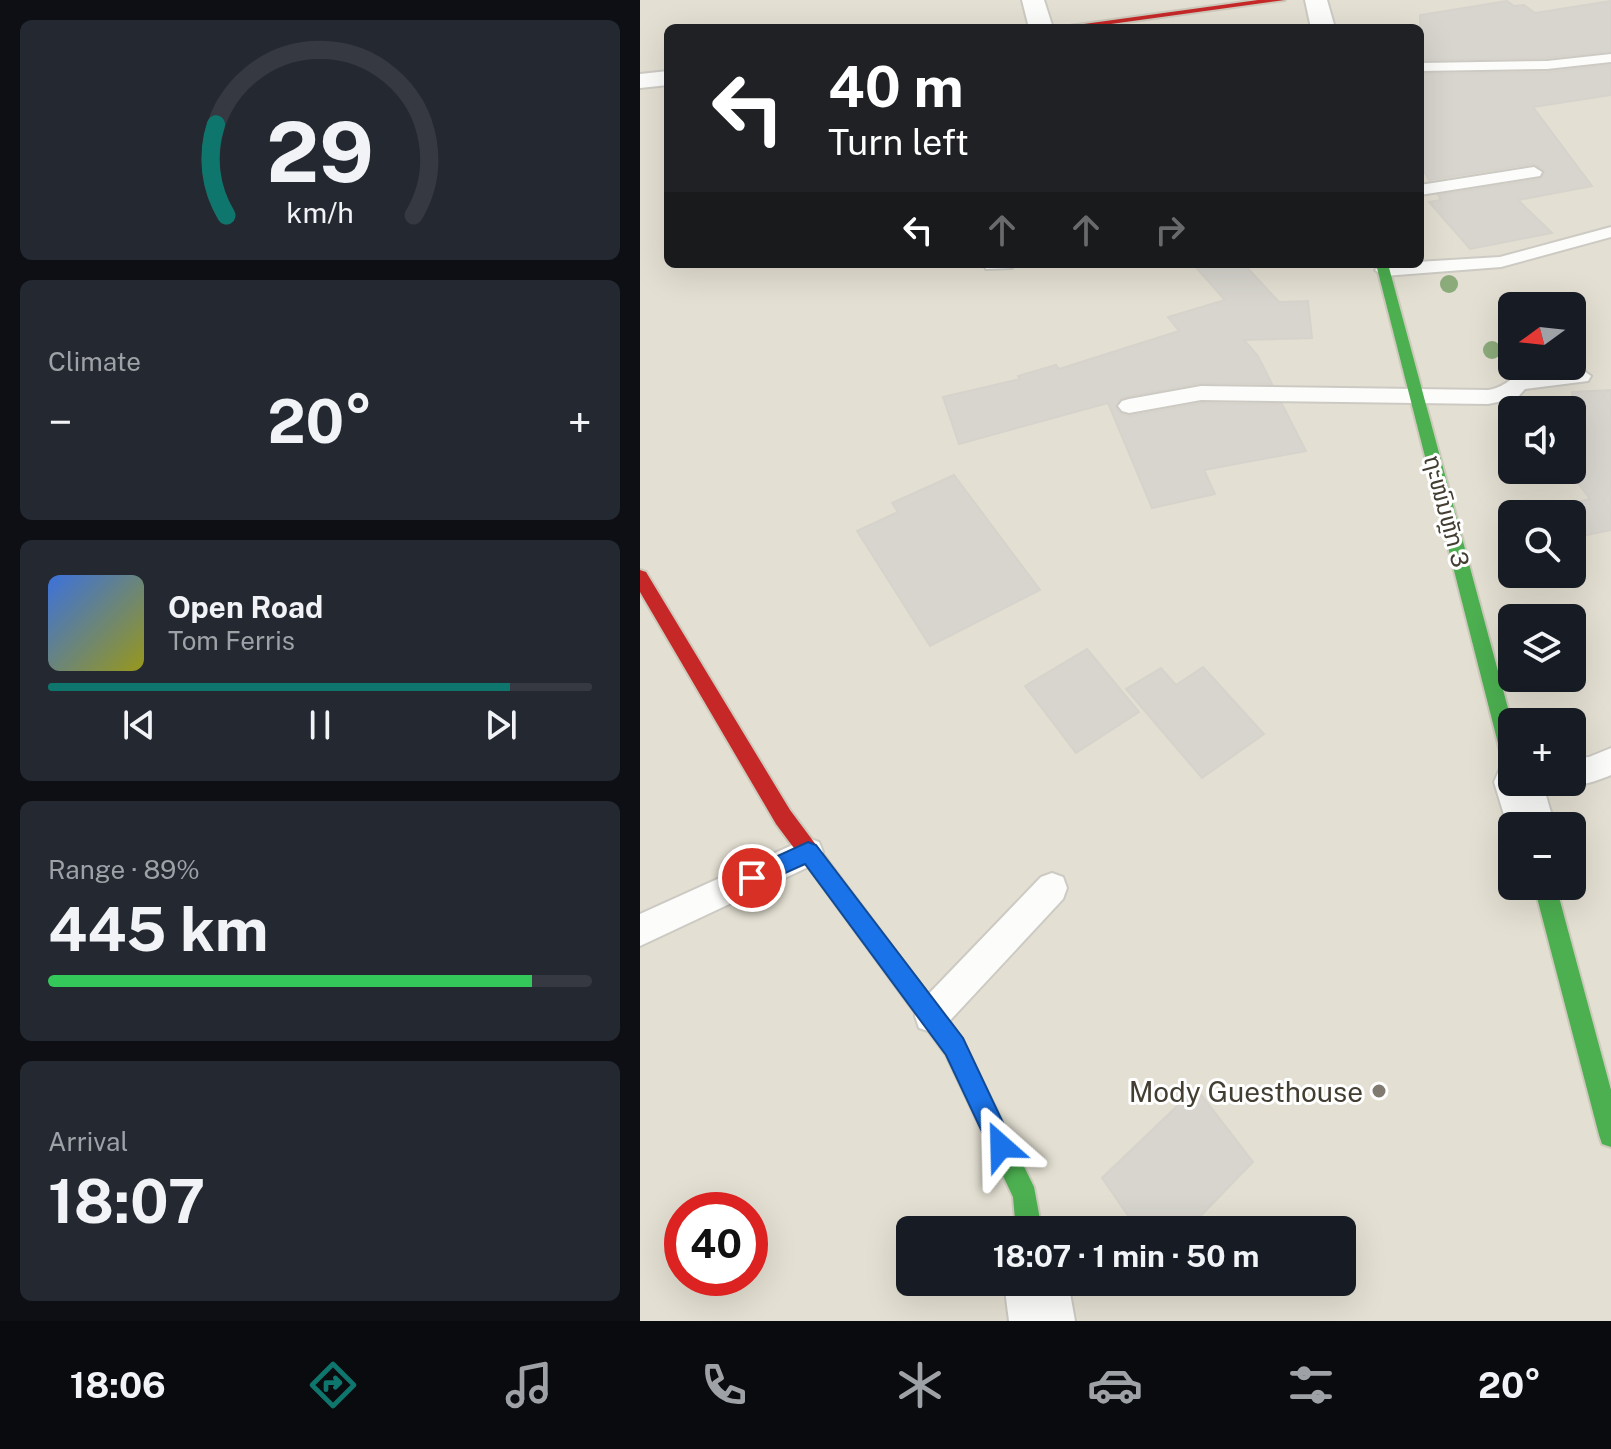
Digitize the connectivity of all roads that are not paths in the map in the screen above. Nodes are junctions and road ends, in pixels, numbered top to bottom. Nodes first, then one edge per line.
1 (1033, 0) edge
2 (1280, 0) edge
3 (1316, 0) edge
4 (1040, 24) edge
5 (1091, 24) edge
6 (1322, 24) edge
7 (1611, 58) edge
8 (1424, 67) edge
9 (664, 78) edge
10 (640, 81) edge
11 (1534, 172) dead end
12 (1424, 189) edge
13 (1611, 232) edge
14 (1424, 265) edge
15 (1383, 268) edge
16 (1546, 380) edge
17 (1416, 394) junction
18 (1129, 406) dead end
19 (640, 577) edge
20 (1499, 708) edge
21 (1611, 761) edge
22 (1586, 771) edge
23 (808, 852) junction
24 (1052, 888) dead end
25 (1549, 900) edge
26 (640, 930) edge
27 (931, 1016) junction
28 (1611, 1135) edge
29 (1027, 1216) edge
30 (1038, 1296) edge
31 (1042, 1321) edge

1 - 4 street
2 - 5 street
3 - 6 street
7 - 8 lane
9 - 10 street
11 - 12 lane
13 - 14 lane
15 - 17 street, ຖະໜົນຫຼັກ 3
16 - 17 lane
17 - 18 lane
17 - 20 street, ຖະໜົນຫຼັກ 3
19 - 23 street
21 - 22 lane
23 - 26 lane
23 - 27 street
24 - 27 lane
25 - 28 street
27 - 29 street
30 - 31 street

